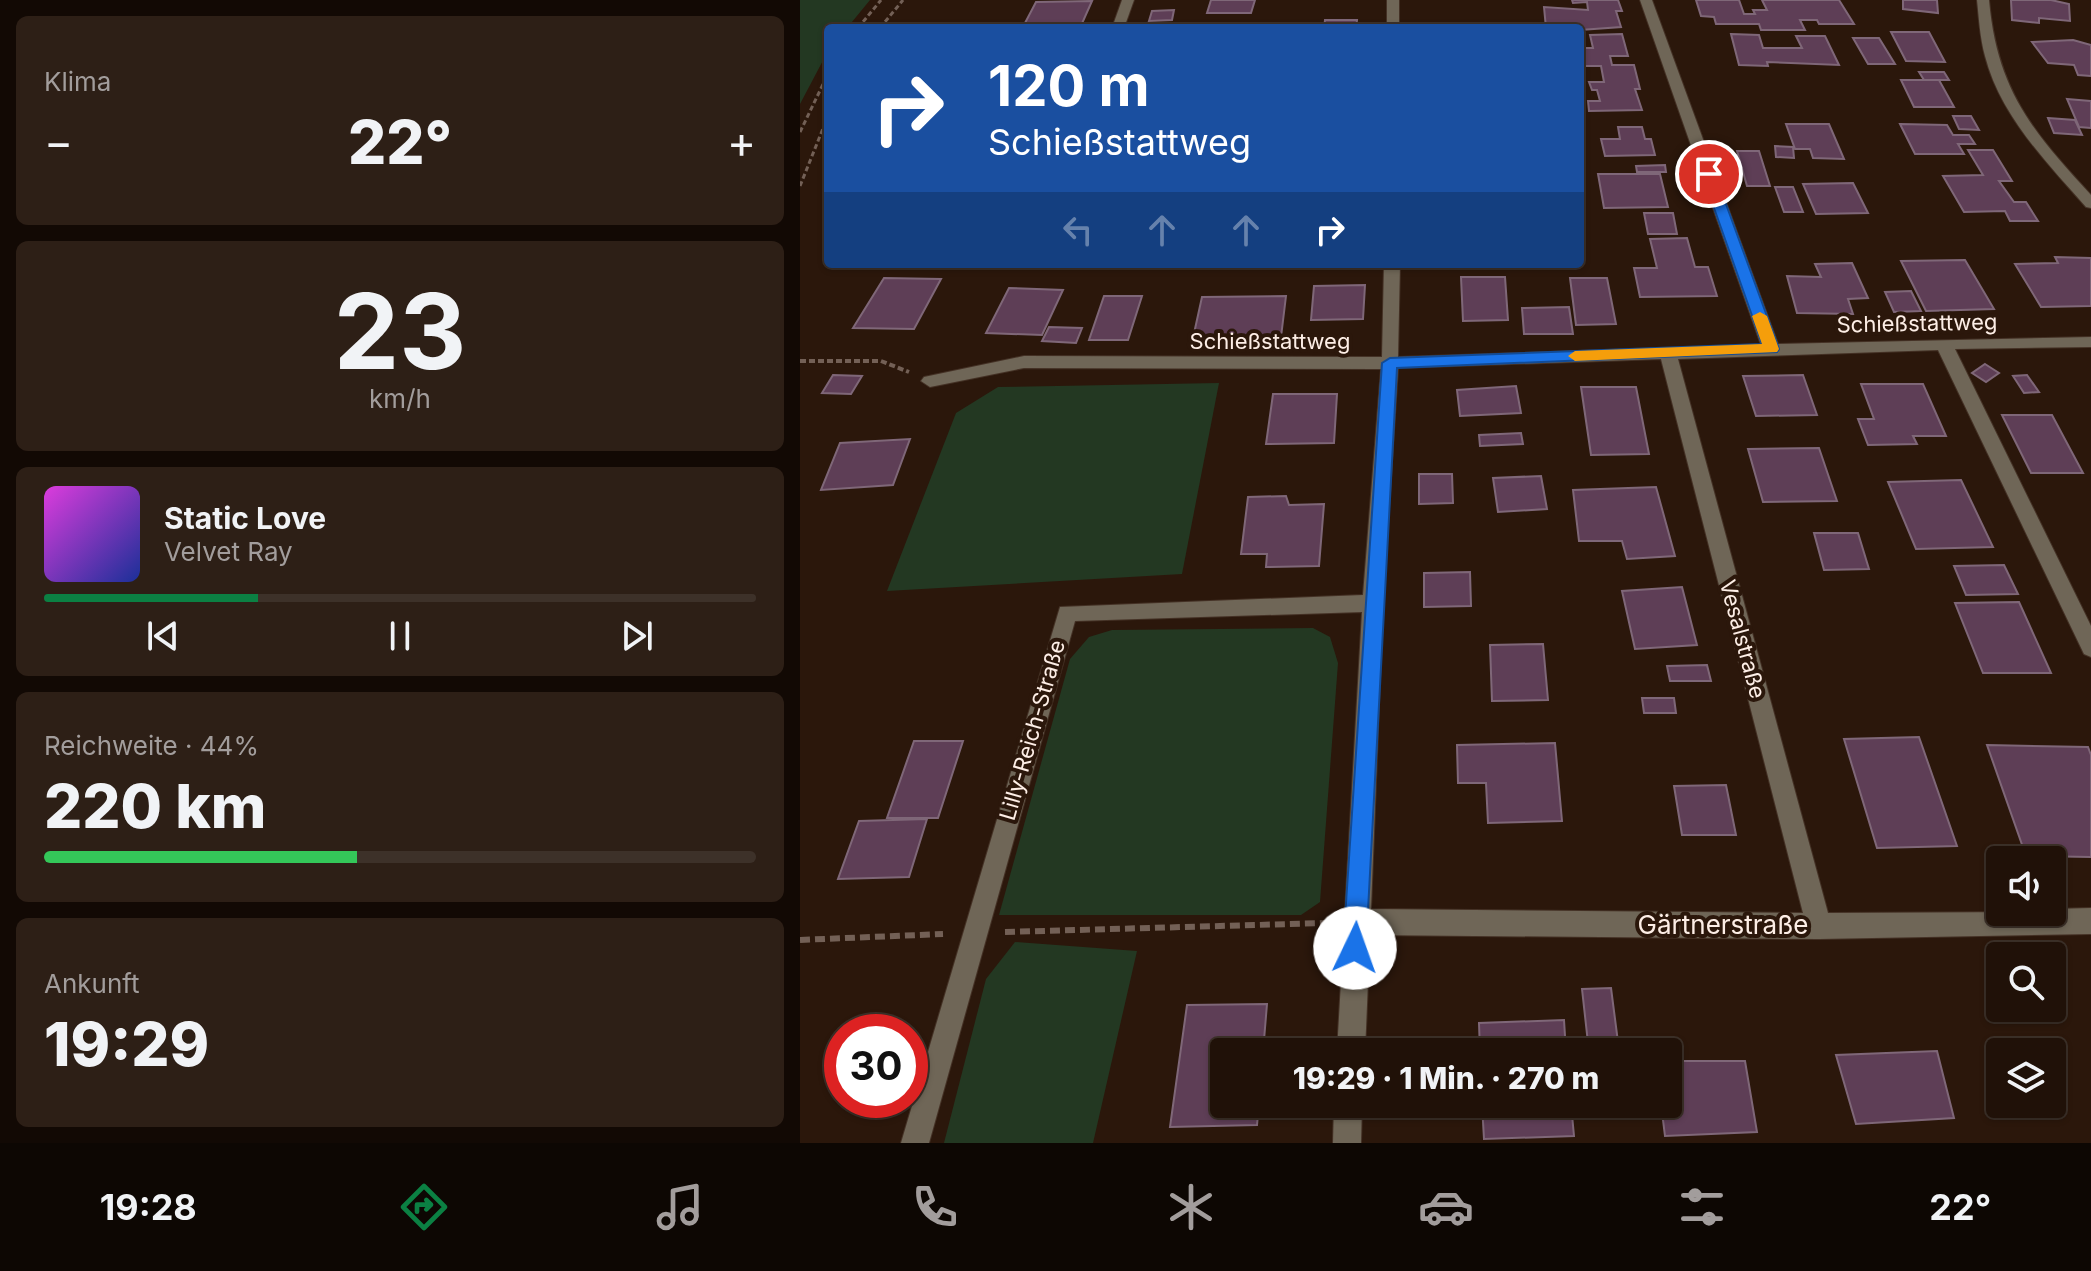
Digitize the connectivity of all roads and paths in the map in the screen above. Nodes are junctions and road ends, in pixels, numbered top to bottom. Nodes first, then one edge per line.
1 (881, 0) edge
2 (903, 0) edge
3 (1128, 0) edge
4 (1393, 0) edge
5 (1646, 0) edge
6 (1983, 0) edge
7 (861, 24) edge
8 (883, 24) edge
9 (1119, 24) edge
10 (1393, 24) edge
11 (824, 82) edge
12 (824, 126) edge
13 (800, 132) edge
14 (800, 186) edge
15 (2091, 204) edge
16 (1392, 268) edge
17 (2091, 342) edge
18 (1944, 344) junction
19 (1771, 349) junction
20 (1668, 353) junction
21 (800, 361) edge
22 (1390, 363) junction
23 (930, 381) joint
24 (1373, 603) junction
25 (2091, 648) edge
26 (2091, 921) edge
27 (1356, 922) junction
28 (1819, 926) junction
29 (973, 933) junction
30 (800, 940) edge
31 (1352, 1038) edge
32 (1348, 1118) edge
33 (915, 1143) edge
34 (1347, 1143) edge

1 - 7 path
2 - 8 path
3 - 9 street
4 - 10 street
5 - 19 street
6 - 15 street
11 - 13 path
12 - 14 path
16 - 22 street
17 - 18 street, Schießstattweg
18 - 19 street, Schießstattweg
18 - 25 street
19 - 20 street, Schießstattweg
20 - 22 street, Schießstattweg
20 - 28 street, Vesalstraße
21 - 23 path
22 - 23 street, Schießstattweg
22 - 24 street
24 - 27 street
24 - 29 street, Lilly-Reich-Straße
26 - 28 street, Gärtnerstraße
27 - 28 street, Gärtnerstraße
27 - 29 path
27 - 31 street
29 - 30 path
29 - 33 street, Lilly-Reich-Straße
32 - 34 street

